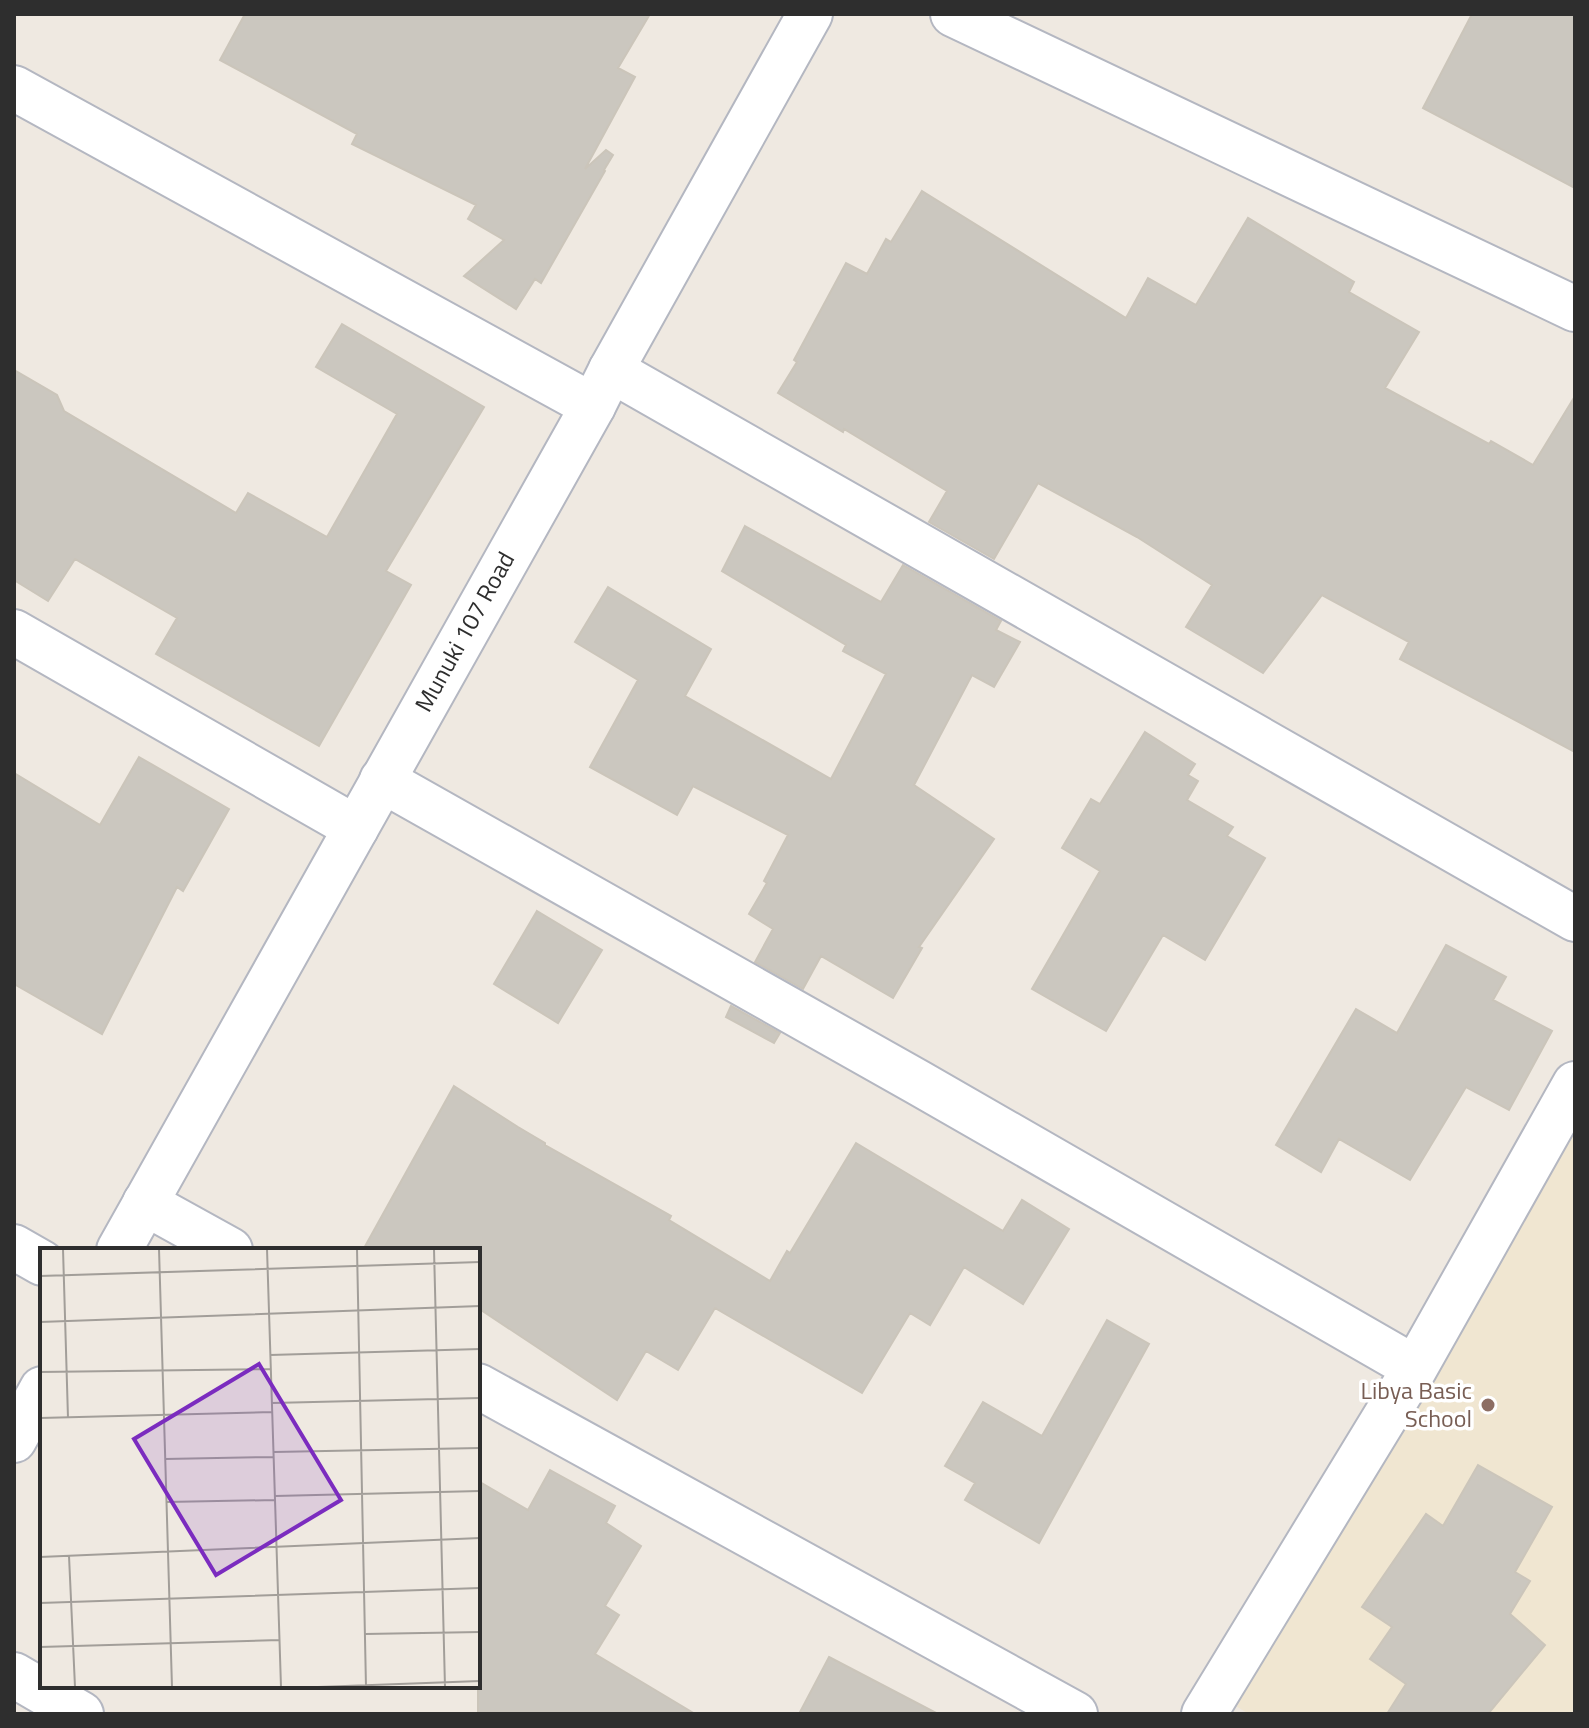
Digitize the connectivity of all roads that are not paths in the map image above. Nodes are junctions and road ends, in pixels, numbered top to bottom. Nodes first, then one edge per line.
1 (810, 14) edge
2 (953, 14) edge
3 (14, 88) edge
4 (1575, 309) edge
5 (602, 388) junction
6 (14, 632) edge
7 (382, 780) junction
8 (356, 828) junction
9 (1575, 919) edge
10 (1575, 1084) edge
11 (145, 1203) junction
12 (14, 1247) edge
13 (120, 1248) edge
14 (226, 1248) edge
15 (40, 1262) edge
16 (1415, 1368) junction
17 (480, 1387) edge
18 (40, 1393) edge
19 (14, 1440) edge
20 (14, 1675) edge
21 (81, 1714) edge
22 (1075, 1714) edge
23 (1204, 1714) edge

1 - 5 street, Munuki 107 Road
2 - 4 street
3 - 5 street
5 - 7 street, Munuki 107 Road
5 - 9 street
6 - 8 street
7 - 8 street, Munuki 107 Road
7 - 16 street
8 - 11 street, Munuki 107 Road
10 - 16 street
11 - 13 street, Munuki 107 Road
11 - 14 street
12 - 15 street
16 - 23 street
17 - 22 street
18 - 19 street
20 - 21 street

